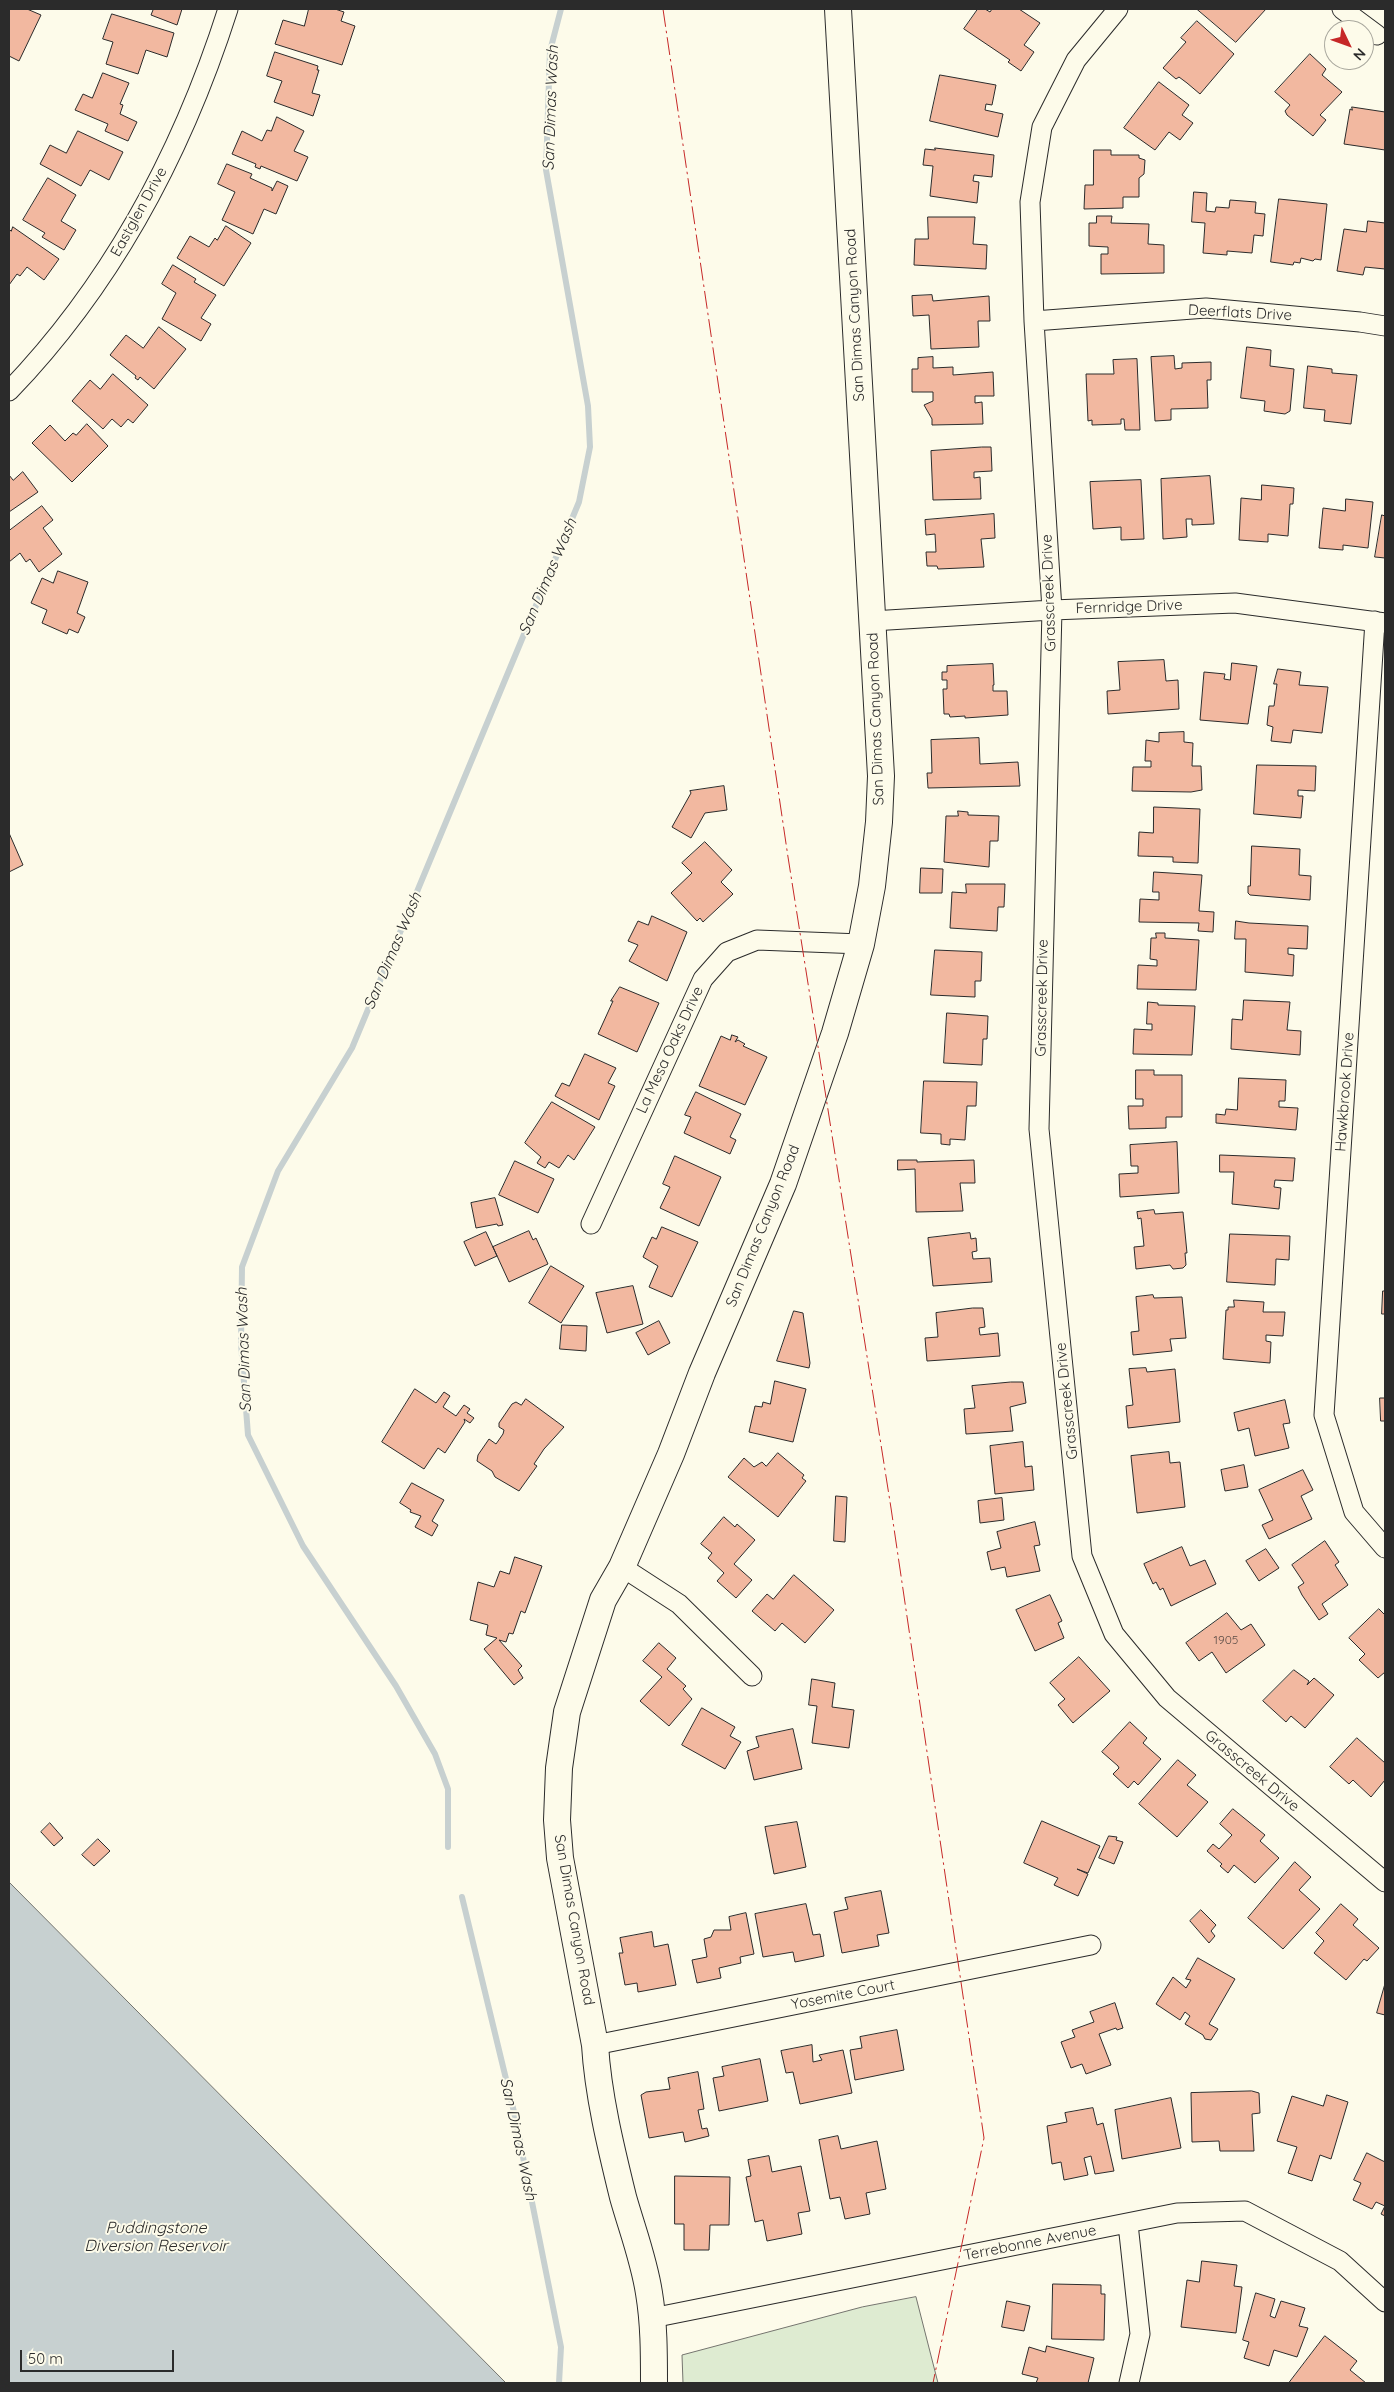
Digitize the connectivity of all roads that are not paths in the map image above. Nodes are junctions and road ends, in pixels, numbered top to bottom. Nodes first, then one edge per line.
1 (228, 9) edge
2 (838, 9) edge
3 (1118, 9) edge
4 (1342, 9) edge
5 (1377, 35) dead end
6 (1034, 321) junction
7 (1385, 326) edge
8 (9, 391) edge
9 (1052, 610) junction
10 (872, 621) junction
11 (1380, 622) edge
12 (861, 944) junction
13 (591, 1224) dead end
14 (1385, 1548) edge
15 (622, 1567) junction
16 (752, 1676) dead end
17 (1385, 1882) edge
18 (1091, 1945) dead end
19 (596, 2045) junction
20 (1128, 2224) junction
21 (1385, 2302) edge
22 (652, 2318) junction
23 (654, 2383) edge
24 (1129, 2383) edge

1 - 8 street, Eastglen Drive
2 - 10 street, San Dimas Canyon Road
3 - 6 street, Grasscreek Drive
4 - 5 street
6 - 7 street, Deerflats Drive
6 - 9 street, Grasscreek Drive
9 - 10 street, Fernridge Drive
9 - 11 street, Fernridge Drive
9 - 17 street, Grasscreek Drive
10 - 12 street, San Dimas Canyon Road
11 - 14 street, Hawkbrook Drive
12 - 13 street, La Mesa Oaks Drive
12 - 15 street, San Dimas Canyon Road
15 - 16 street
15 - 19 street, San Dimas Canyon Road
18 - 19 street, Yosemite Court
19 - 22 street, San Dimas Canyon Road
20 - 21 street, Terrebonne Avenue
20 - 22 street, Terrebonne Avenue
20 - 24 street
22 - 23 street, San Dimas Canyon Road

